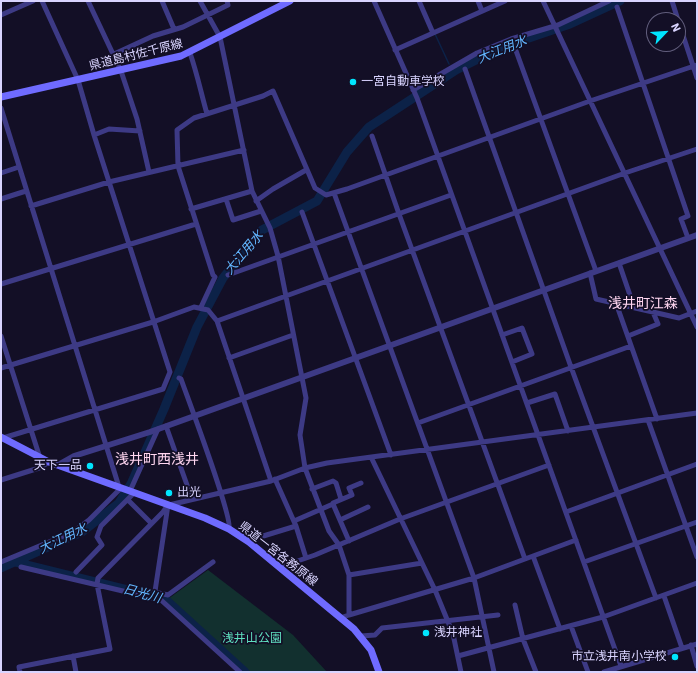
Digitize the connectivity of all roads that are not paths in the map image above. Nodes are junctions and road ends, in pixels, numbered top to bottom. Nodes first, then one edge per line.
1 (33, 1) edge
2 (42, 1) edge
3 (88, 1) edge
4 (162, 1) edge
5 (200, 1) edge
6 (227, 1) edge
7 (290, 1) edge
8 (374, 1) edge
9 (419, 1) edge
10 (478, 1) edge
11 (505, 1) edge
12 (543, 1) edge
13 (609, 1) edge
14 (672, 1) edge
15 (600, 3) edge
16 (617, 7) dead end
17 (482, 11) junction
18 (675, 12) edge
19 (1, 15) edge
20 (208, 15) junction
21 (174, 29) junction
22 (556, 29) junction
23 (433, 34) junction
24 (220, 37) junction
25 (686, 42) edge
26 (515, 48) dead end
27 (395, 50) junction
28 (190, 53) junction
29 (112, 55) junction
30 (695, 66) edge
31 (465, 69) dead end
32 (121, 71) junction
33 (697, 78) edge
34 (78, 80) junction
35 (642, 84) junction
36 (415, 94) junction
37 (1, 97) edge
38 (590, 101) junction
39 (234, 105) junction
40 (1, 108) edge
41 (207, 114) junction
42 (540, 119) junction
43 (140, 131) junction
44 (94, 135) junction
45 (372, 136) dead end
46 (489, 139) junction
47 (697, 149) edge
48 (244, 150) junction
49 (438, 157) junction
50 (669, 158) junction
51 (178, 166) junction
52 (19, 167) junction
53 (306, 170) junction
54 (149, 172) junction
55 (1, 173) edge
56 (625, 173) junction
57 (385, 175) junction
58 (109, 182) junction
59 (252, 191) junction
60 (26, 192) junction
61 (334, 193) junction
62 (451, 195) junction
63 (567, 195) junction
64 (1, 199) edge
65 (226, 199) junction
66 (256, 201) junction
67 (30, 206) junction
68 (191, 209) junction
69 (261, 211) junction
70 (302, 212) dead end
71 (399, 214) junction
72 (516, 214) junction
73 (196, 224) junction
74 (348, 231) junction
75 (465, 232) junction
76 (696, 237) edge
77 (688, 238) junction
78 (313, 243) junction
79 (129, 245) junction
80 (660, 248) junction
81 (412, 251) junction
82 (278, 256) junction
83 (619, 263) junction
84 (52, 268) junction
85 (361, 269) junction
86 (593, 272) junction
87 (228, 274) dead end
88 (327, 281) junction
89 (1, 284) edge
90 (543, 291) junction
91 (286, 296) junction
92 (616, 303) junction
93 (634, 307) junction
94 (201, 308) junction
95 (492, 309) junction
96 (697, 311) edge
97 (653, 312) junction
98 (691, 314) junction
99 (216, 321) junction
100 (153, 322) junction
101 (697, 327) edge
102 (440, 328) junction
103 (293, 335) junction
104 (502, 335) junction
105 (1, 336) edge
106 (628, 336) junction
107 (75, 346) junction
108 (389, 346) junction
109 (631, 346) junction
110 (229, 358) junction
111 (355, 358) junction
112 (512, 362) junction
113 (10, 365) junction
114 (1, 368) edge
115 (571, 368) junction
116 (302, 376) junction
117 (179, 378) dead end
118 (521, 385) junction
119 (243, 398) junction
120 (527, 403) junction
121 (468, 406) junction
122 (95, 410) junction
123 (697, 413) edge
124 (194, 415) junction
125 (657, 418) junction
126 (648, 420) junction
127 (418, 423) junction
128 (166, 426) junction
129 (158, 428) junction
130 (593, 428) junction
131 (30, 430) junction
132 (568, 431) junction
133 (539, 434) junction
134 (2, 437) edge
135 (482, 442) junction
136 (107, 446) junction
137 (427, 451) junction
138 (391, 455) junction
139 (40, 458) junction
140 (370, 458) junction
141 (49, 462) junction
142 (697, 464) edge
143 (58, 465) junction
144 (549, 466) junction
145 (305, 468) junction
146 (668, 475) junction
147 (1, 480) edge
148 (273, 480) junction
149 (360, 483) dead end
150 (498, 484) junction
151 (312, 489) junction
152 (126, 490) junction
153 (220, 493) junction
154 (618, 493) junction
155 (192, 499) junction
156 (341, 499) junction
157 (128, 500) junction
158 (447, 502) junction
159 (168, 505) junction
160 (332, 505) junction
161 (368, 507) dead end
162 (320, 509) junction
163 (566, 512) junction
164 (400, 519) junction
165 (340, 520) junction
166 (151, 522) junction
167 (697, 522) edge
168 (295, 524) junction
169 (686, 526) junction
170 (229, 529) junction
171 (576, 540) junction
172 (247, 541) junction
173 (349, 541) junction
174 (636, 543) junction
175 (339, 545) junction
176 (533, 556) junction
177 (697, 557) edge
178 (306, 558) junction
179 (525, 559) junction
180 (1, 562) edge
181 (213, 562) dead end
182 (584, 562) junction
183 (422, 563) junction
184 (21, 567) dead end
185 (280, 567) junction
186 (76, 572) dead end
187 (349, 575) junction
188 (474, 578) junction
189 (697, 583) edge
190 (97, 584) junction
191 (435, 590) junction
192 (154, 595) junction
193 (664, 596) junction
194 (656, 598) junction
195 (515, 605) dead end
196 (349, 615) junction
197 (498, 615) dead end
198 (483, 617) junction
199 (604, 617) junction
200 (340, 618) junction
201 (448, 620) junction
202 (571, 626) junction
203 (560, 629) junction
204 (361, 636) junction
205 (523, 639) junction
206 (697, 644) edge
207 (690, 645) junction
208 (490, 647) junction
209 (682, 648) junction
210 (72, 656) junction
211 (458, 656) junction
212 (621, 666) junction
213 (697, 666) edge
214 (20, 672) edge
215 (76, 672) edge
216 (240, 672) edge
217 (379, 672) edge
218 (461, 672) edge
219 (494, 672) edge
220 (536, 672) edge
221 (588, 672) edge
222 (604, 672) edge

1 - 19 street
2 - 34 street
3 - 29 street
4 - 21 street
5 - 20 street
6 - 20 street
7 - 24 main road, 県道島村佐千原線
8 - 27 street
9 - 23 street
10 - 17 street
11 - 17 street
12 - 22 street
13 - 15 street
14 - 18 street
15 - 22 street
16 - 35 street
17 - 23 street
20 - 21 street
20 - 24 street
21 - 29 street
22 - 36 street
22 - 38 street
23 - 27 street
24 - 28 main road, 県道島村佐千原線
24 - 39 street
25 - 30 street
26 - 42 street
27 - 36 street
28 - 32 main road, 県道島村佐千原線
28 - 41 street
29 - 32 street
30 - 33 street
30 - 35 street
31 - 46 street
32 - 34 main road, 県道島村佐千原線
32 - 43 street
34 - 37 main road, 県道島村佐千原線
34 - 44 street
35 - 38 street
35 - 50 street
36 - 49 street
38 - 42 street
38 - 56 street
39 - 41 street
39 - 48 street
39 - 53 street
40 - 52 street
41 - 51 street
42 - 46 street
42 - 63 street
43 - 44 street
43 - 54 street
44 - 58 street
45 - 57 street
46 - 49 street
46 - 72 street
47 - 50 street
48 - 51 street
48 - 59 street
49 - 57 street
49 - 62 street
50 - 56 street
50 - 77 street
51 - 54 street
51 - 68 street
52 - 55 street
52 - 60 street
53 - 61 street
53 - 66 street
54 - 58 street
56 - 63 street
56 - 80 street
57 - 61 street
57 - 71 street
58 - 67 street
58 - 79 street
59 - 65 street
59 - 66 street
60 - 64 street
60 - 67 street
61 - 74 street
62 - 71 street
62 - 75 street
63 - 72 street
63 - 86 street
65 - 68 street
65 - 69 street
66 - 69 street
67 - 84 street
68 - 73 street
69 - 82 street
70 - 78 street
71 - 74 street
71 - 81 street
72 - 75 street
72 - 90 street
73 - 79 street
73 - 94 street
74 - 78 street
74 - 85 street
75 - 81 street
75 - 95 street
76 - 77 street
77 - 80 street
78 - 82 street
78 - 88 street
79 - 84 street
79 - 100 street
80 - 83 street
80 - 98 street
81 - 85 street
81 - 102 street
82 - 87 street
82 - 91 street
83 - 86 street
83 - 93 street
84 - 89 street
84 - 107 street
85 - 88 street
85 - 108 street
86 - 90 street
86 - 92 street
88 - 91 street
88 - 111 street
90 - 95 street
90 - 115 street
91 - 99 street
91 - 103 street
92 - 93 street
92 - 106 street
93 - 97 street
94 - 99 street
94 - 100 street
95 - 102 street
95 - 104 street
96 - 98 street
97 - 98 street
97 - 106 street
98 - 101 street
99 - 110 street
100 - 107 street
100 - 122 street
102 - 108 street
102 - 121 street
103 - 110 street
103 - 116 street
104 - 112 street
104 - 112 street
105 - 113 street
106 - 109 street
107 - 113 street
107 - 122 street
108 - 111 street
108 - 127 street
109 - 115 street
109 - 125 street
110 - 119 street
111 - 116 street
111 - 138 street
112 - 118 street
113 - 114 street
113 - 131 street
115 - 118 street
115 - 130 street
116 - 119 street
116 - 145 street
117 - 124 street
118 - 120 street
118 - 121 street
119 - 124 street
119 - 148 street
120 - 132 street
120 - 133 street
121 - 127 street
121 - 135 street
122 - 131 street
122 - 136 street
123 - 125 street
124 - 128 street
124 - 153 street
125 - 126 street
126 - 130 street
126 - 146 street
127 - 137 street
128 - 129 street
128 - 155 street
129 - 136 street
129 - 152 street
130 - 132 street
130 - 154 street
131 - 134 street
131 - 139 street
132 - 133 street
133 - 135 street
133 - 144 street
134 - 139 main road, 県道一宮各務原線
135 - 137 street
135 - 150 street
136 - 143 street
136 - 152 street
137 - 138 street
137 - 158 street
138 - 140 street
139 - 141 main road, 県道一宮各務原線
140 - 145 street
140 - 164 street
141 - 143 main road, 県道一宮各務原線
141 - 147 street
142 - 146 street
143 - 152 main road, 県道一宮各務原線
144 - 150 street
144 - 163 street
145 - 148 street
145 - 151 street
146 - 154 street
146 - 169 street
148 - 153 street
148 - 168 street
149 - 156 street
150 - 158 street
150 - 179 street
151 - 156 street
151 - 162 street
152 - 157 street
152 - 159 main road, 県道一宮各務原線
152 - 180 street
153 - 155 street
153 - 170 street
154 - 163 street
154 - 174 street
155 - 159 street
156 - 160 street
157 - 166 street
157 - 186 street
158 - 164 street
158 - 188 street
159 - 166 street
159 - 170 main road, 県道一宮各務原線
159 - 192 street
160 - 162 street
160 - 165 street
161 - 165 street
162 - 168 street
162 - 175 street
163 - 171 street
164 - 173 street
164 - 183 street
165 - 173 street
166 - 190 street
167 - 169 street
168 - 172 street
168 - 178 street
169 - 174 street
169 - 177 street
170 - 172 main road, 県道一宮各務原線
171 - 176 street
171 - 182 street
172 - 185 main road, 県道一宮各務原線
173 - 175 street
174 - 182 street
174 - 194 street
175 - 178 street
175 - 187 street
176 - 179 street
176 - 203 street
178 - 185 street
179 - 188 street
181 - 192 street
182 - 199 street
183 - 187 street
183 - 191 street
184 - 190 street
185 - 200 main road, 県道一宮各務原線
187 - 196 street
188 - 191 street
188 - 198 street
189 - 193 street
190 - 192 street
190 - 210 street
191 - 196 street
191 - 201 street
192 - 216 street
193 - 194 street
193 - 209 street
194 - 199 street
195 - 205 street
196 - 200 street
197 - 198 street
198 - 201 street
198 - 208 street
199 - 202 street
199 - 212 street
200 - 204 main road, 県道一宮各務原線
201 - 204 street
201 - 211 street
202 - 203 street
202 - 221 street
203 - 205 street
204 - 217 main road, 県道一宮各務原線
205 - 208 street
205 - 220 street
206 - 207 street
207 - 209 street
207 - 213 street
208 - 211 street
208 - 219 street
209 - 212 street
210 - 214 street
210 - 215 street
211 - 218 street
212 - 222 street

